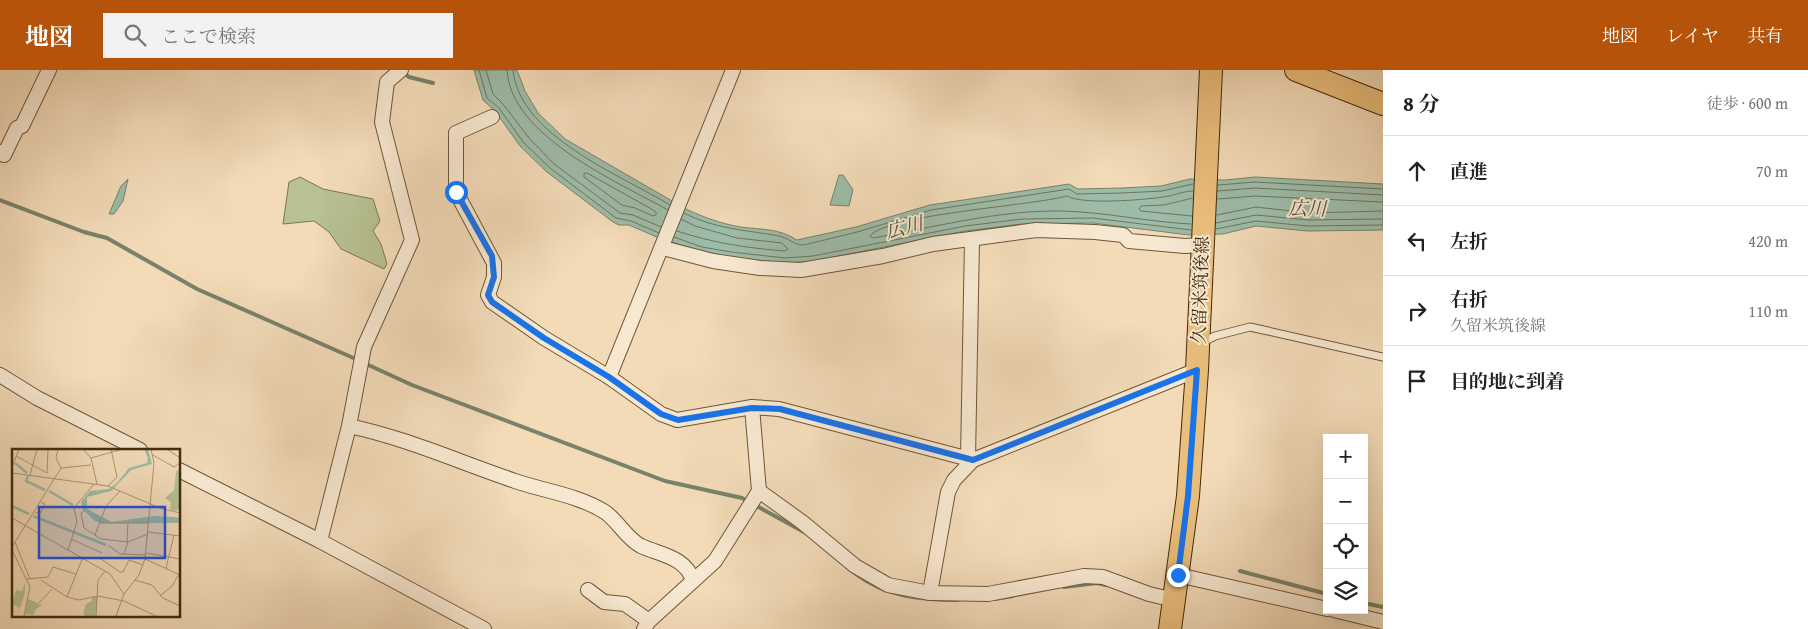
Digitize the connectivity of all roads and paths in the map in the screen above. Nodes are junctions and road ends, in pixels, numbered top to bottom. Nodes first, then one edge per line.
1 (49, 70) edge
2 (401, 70) edge
3 (733, 70) edge
4 (1211, 70) edge
5 (1296, 70) edge
6 (1383, 104) edge
7 (492, 118) dead end
8 (0, 152) edge
9 (972, 239) junction
10 (1202, 242) junction
11 (664, 245) junction
12 (1198, 345) junction
13 (1383, 356) edge
14 (1197, 370) junction
15 (0, 375) edge
16 (609, 377) junction
17 (752, 408) junction
18 (349, 426) junction
19 (138, 449) edge
20 (970, 460) junction
21 (180, 471) edge
22 (759, 491) junction
23 (320, 541) junction
24 (1178, 575) junction
25 (693, 580) junction
26 (588, 590) dead end
27 (930, 593) junction
28 (1174, 600) junction
29 (1323, 608) edge
30 (1350, 614) edge
31 (1383, 622) edge
32 (646, 627) edge
33 (480, 628) edge
34 (1170, 629) edge

1 - 8 street
2 - 18 street
3 - 11 street
4 - 10 main road, 久留米筑後線
5 - 6 main road
7 - 16 street
9 - 10 street
9 - 11 street
9 - 20 street
10 - 12 main road, 久留米筑後線
11 - 16 street
12 - 13 lane
12 - 14 main road, 久留米筑後線
14 - 20 street
14 - 24 main road, 久留米筑後線
15 - 19 street
16 - 17 street
17 - 20 street
17 - 22 street
18 - 23 street
18 - 25 street
20 - 27 street
21 - 23 street
22 - 25 street
22 - 27 street
23 - 33 street
24 - 28 main road, 久留米筑後線
24 - 29 street
25 - 32 street
26 - 32 street
27 - 28 street
28 - 34 main road, 久留米筑後線
30 - 31 street

